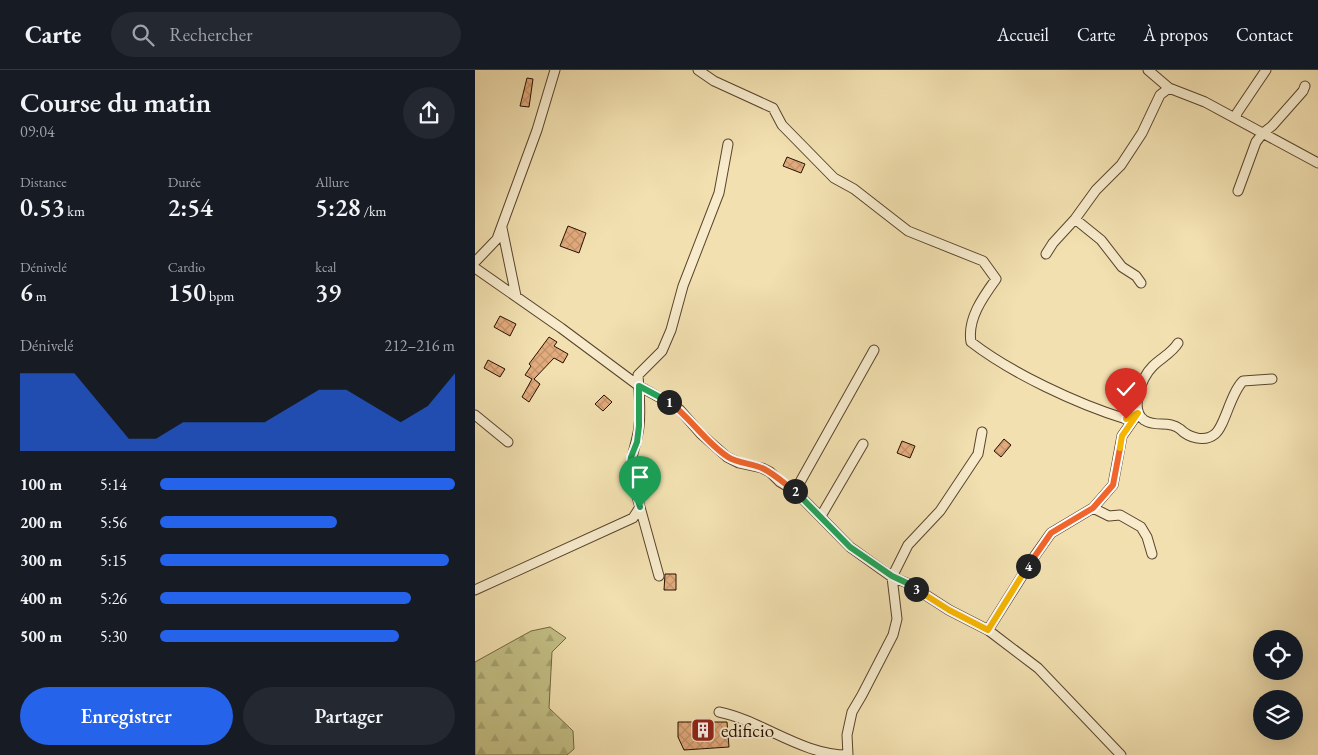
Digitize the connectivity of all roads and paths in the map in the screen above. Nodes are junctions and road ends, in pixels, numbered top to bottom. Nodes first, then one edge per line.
1 (555, 70) edge
2 (698, 70) edge
3 (1148, 70) edge
4 (1266, 70) edge
5 (1305, 86) dead end
6 (1169, 88) junction
7 (1236, 118) junction
8 (1263, 133) junction
9 (728, 144) dead end
10 (1318, 163) edge
11 (1239, 192) dead end
12 (1075, 219) junction
13 (502, 227) junction
14 (1046, 254) dead end
15 (475, 262) edge
16 (475, 268) edge
17 (1141, 283) dead end
18 (516, 296) junction
19 (1178, 343) dead end
20 (874, 350) dead end
21 (1272, 379) dead end
22 (639, 386) junction
23 (1138, 413) junction
24 (475, 415) edge
25 (982, 432) dead end
26 (508, 442) dead end
27 (863, 444) dead end
28 (795, 491) junction
29 (640, 507) junction
30 (1093, 508) junction
31 (821, 516) junction
32 (1152, 554) dead end
33 (659, 576) dead end
34 (892, 576) junction
35 (475, 590) edge
36 (988, 630) junction
37 (719, 712) dead end
38 (848, 755) edge
39 (1121, 755) edge

1 - 13 street
2 - 23 street
3 - 6 street
4 - 7 street
5 - 8 street
6 - 7 street
6 - 12 street
7 - 8 street
8 - 10 street
8 - 11 street
9 - 22 street
12 - 14 street
12 - 17 street
13 - 15 street
13 - 18 street
16 - 18 street
18 - 22 street
19 - 23 street
20 - 28 street
21 - 23 street
22 - 28 street
22 - 29 street
23 - 30 street
24 - 26 street
25 - 34 street
27 - 31 street
28 - 31 street
29 - 33 street
29 - 35 street
30 - 32 street
30 - 36 street
31 - 34 street
34 - 36 street
34 - 38 street
36 - 39 street
37 - 38 street

